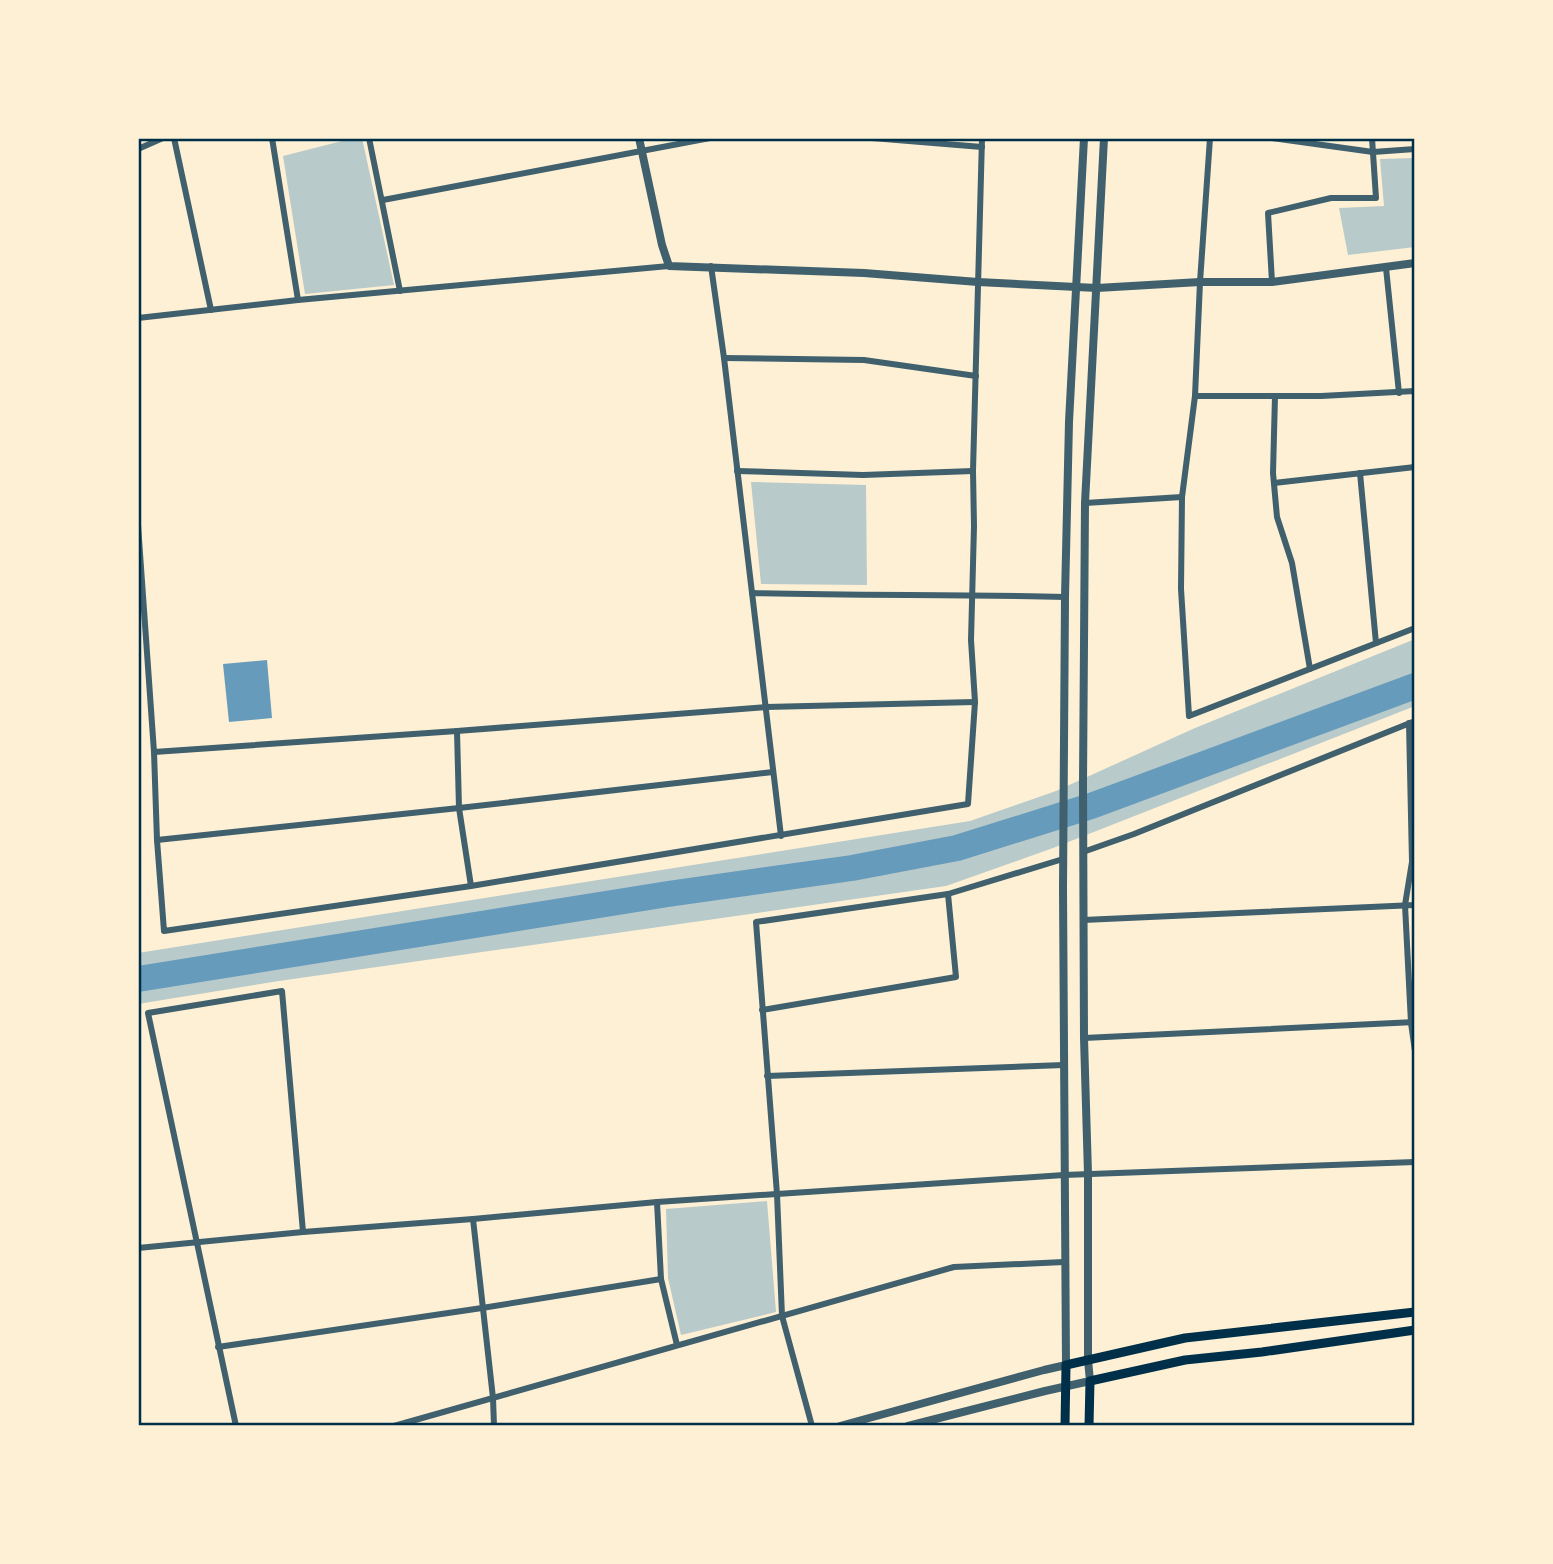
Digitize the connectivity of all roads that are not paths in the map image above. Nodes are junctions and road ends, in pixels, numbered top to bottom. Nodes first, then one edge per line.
1 (163, 138) edge
2 (174, 138) edge
3 (272, 138) edge
4 (369, 138) edge
5 (639, 138) edge
6 (710, 138) edge
7 (872, 138) edge
8 (982, 138) edge
9 (1084, 138) edge
10 (1104, 138) edge
11 (1210, 138) edge
12 (1272, 138) edge
13 (1372, 138) edge
14 (982, 147) junction
15 (138, 149) edge
16 (1415, 149) edge
17 (642, 151) junction
18 (1373, 152) junction
19 (383, 200) junction
20 (1415, 263) edge
21 (669, 265) junction
22 (711, 266) junction
23 (1385, 268) junction
24 (978, 282) junction
25 (1200, 282) junction
26 (1272, 282) junction
27 (1077, 287) junction
28 (1097, 288) junction
29 (400, 291) junction
30 (298, 300) junction
31 (211, 310) junction
32 (138, 318) edge
33 (724, 358) junction
34 (976, 376) junction
35 (1415, 391) edge
36 (1399, 393) junction
37 (1195, 396) junction
38 (1275, 396) junction
39 (1415, 467) edge
40 (737, 471) junction
41 (973, 471) junction
42 (1360, 473) junction
43 (1274, 483) junction
44 (1182, 497) junction
45 (1085, 503) junction
46 (138, 525) edge
47 (752, 593) junction
48 (972, 594) junction
49 (1065, 597) junction
50 (1415, 628) edge
51 (1376, 643) junction
52 (1310, 669) junction
53 (148, 679) junction
54 (138, 680) edge
55 (975, 702) junction
56 (766, 707) junction
57 (1412, 722) edge
58 (457, 731) junction
59 (154, 752) junction
60 (773, 772) junction
61 (459, 808) junction
62 (781, 836) junction
63 (157, 840) junction
64 (1083, 852) junction
65 (1063, 859) junction
66 (471, 886) junction
67 (948, 894) junction
68 (1405, 905) junction
69 (1415, 905) edge
70 (1083, 920) junction
71 (762, 1010) junction
72 (1413, 1022) edge
73 (1084, 1038) junction
74 (1415, 1051) edge
75 (1064, 1065) junction
76 (768, 1076) junction
77 (1415, 1162) edge
78 (1088, 1174) junction
79 (1064, 1175) junction
80 (777, 1194) junction
81 (657, 1202) junction
82 (473, 1219) junction
83 (303, 1231) junction
84 (196, 1243) junction
85 (138, 1248) edge
86 (1064, 1262) junction
87 (661, 1279) junction
88 (482, 1308) junction
89 (1415, 1312) edge
90 (782, 1316) junction
91 (1415, 1330) edge
92 (677, 1345) junction
93 (218, 1347) junction
94 (1088, 1360) junction
95 (1066, 1365) junction
96 (1090, 1381) junction
97 (1065, 1386) junction
98 (493, 1398) junction
99 (236, 1426) edge
100 (394, 1426) edge
101 (494, 1426) edge
102 (812, 1426) edge
103 (840, 1426) edge
104 (908, 1426) edge
105 (1065, 1426) edge
106 (1089, 1426) edge

1 - 15 street
2 - 31 street
3 - 30 street
4 - 19 street
5 - 17 street
6 - 17 street
7 - 14 street
8 - 14 street
9 - 27 street
10 - 28 street
11 - 25 street
12 - 18 street
13 - 18 street
14 - 24 street
16 - 18 street
17 - 19 street
17 - 21 street
18 - 26 street
19 - 29 street
20 - 23 street
21 - 22 street
21 - 29 street
22 - 24 street
22 - 33 street
23 - 26 street
23 - 36 street
24 - 27 street
24 - 34 street
25 - 26 street
25 - 28 street
25 - 37 street
27 - 28 street
27 - 49 street
28 - 45 street
29 - 30 street
30 - 31 street
31 - 32 street
33 - 34 street
33 - 40 street
34 - 41 street
35 - 36 street
36 - 38 street
37 - 38 street
37 - 44 street
38 - 43 street
39 - 42 street
40 - 41 street
40 - 47 street
41 - 48 street
42 - 43 street
42 - 51 street
43 - 52 street
44 - 45 street
44 - 52 street
45 - 64 street
46 - 53 street
47 - 48 street
47 - 56 street
48 - 49 street
48 - 55 street
49 - 65 street
50 - 51 street
51 - 52 street
53 - 54 street
53 - 59 street
55 - 56 street
55 - 62 street
56 - 58 street
56 - 60 street
57 - 64 street
57 - 68 street
58 - 59 street
58 - 61 street
59 - 63 street
60 - 61 street
60 - 62 street
61 - 63 street
61 - 66 street
62 - 66 street
63 - 66 street
64 - 70 street
65 - 67 street
65 - 75 street
67 - 71 street
67 - 71 street
68 - 69 street
68 - 70 street
68 - 72 street
70 - 73 street
71 - 76 street
72 - 73 street
72 - 74 street
73 - 78 street
75 - 76 street
75 - 79 street
76 - 80 street
77 - 78 street
78 - 79 street
78 - 94 street
79 - 80 street
79 - 86 street
80 - 81 street
80 - 90 street
81 - 82 street
81 - 87 street
82 - 83 street
82 - 88 street
83 - 84 street
83 - 84 street
84 - 85 street
84 - 93 street
86 - 90 street
86 - 95 street
87 - 88 street
87 - 92 street
88 - 93 street
88 - 98 street
89 - 94 main road
90 - 92 street
90 - 102 street
91 - 96 main road
92 - 98 street
93 - 99 street
94 - 95 main road
94 - 96 street
95 - 97 main road
95 - 103 street
96 - 97 street
96 - 106 main road
97 - 104 street
97 - 105 main road
98 - 100 street
98 - 101 street

